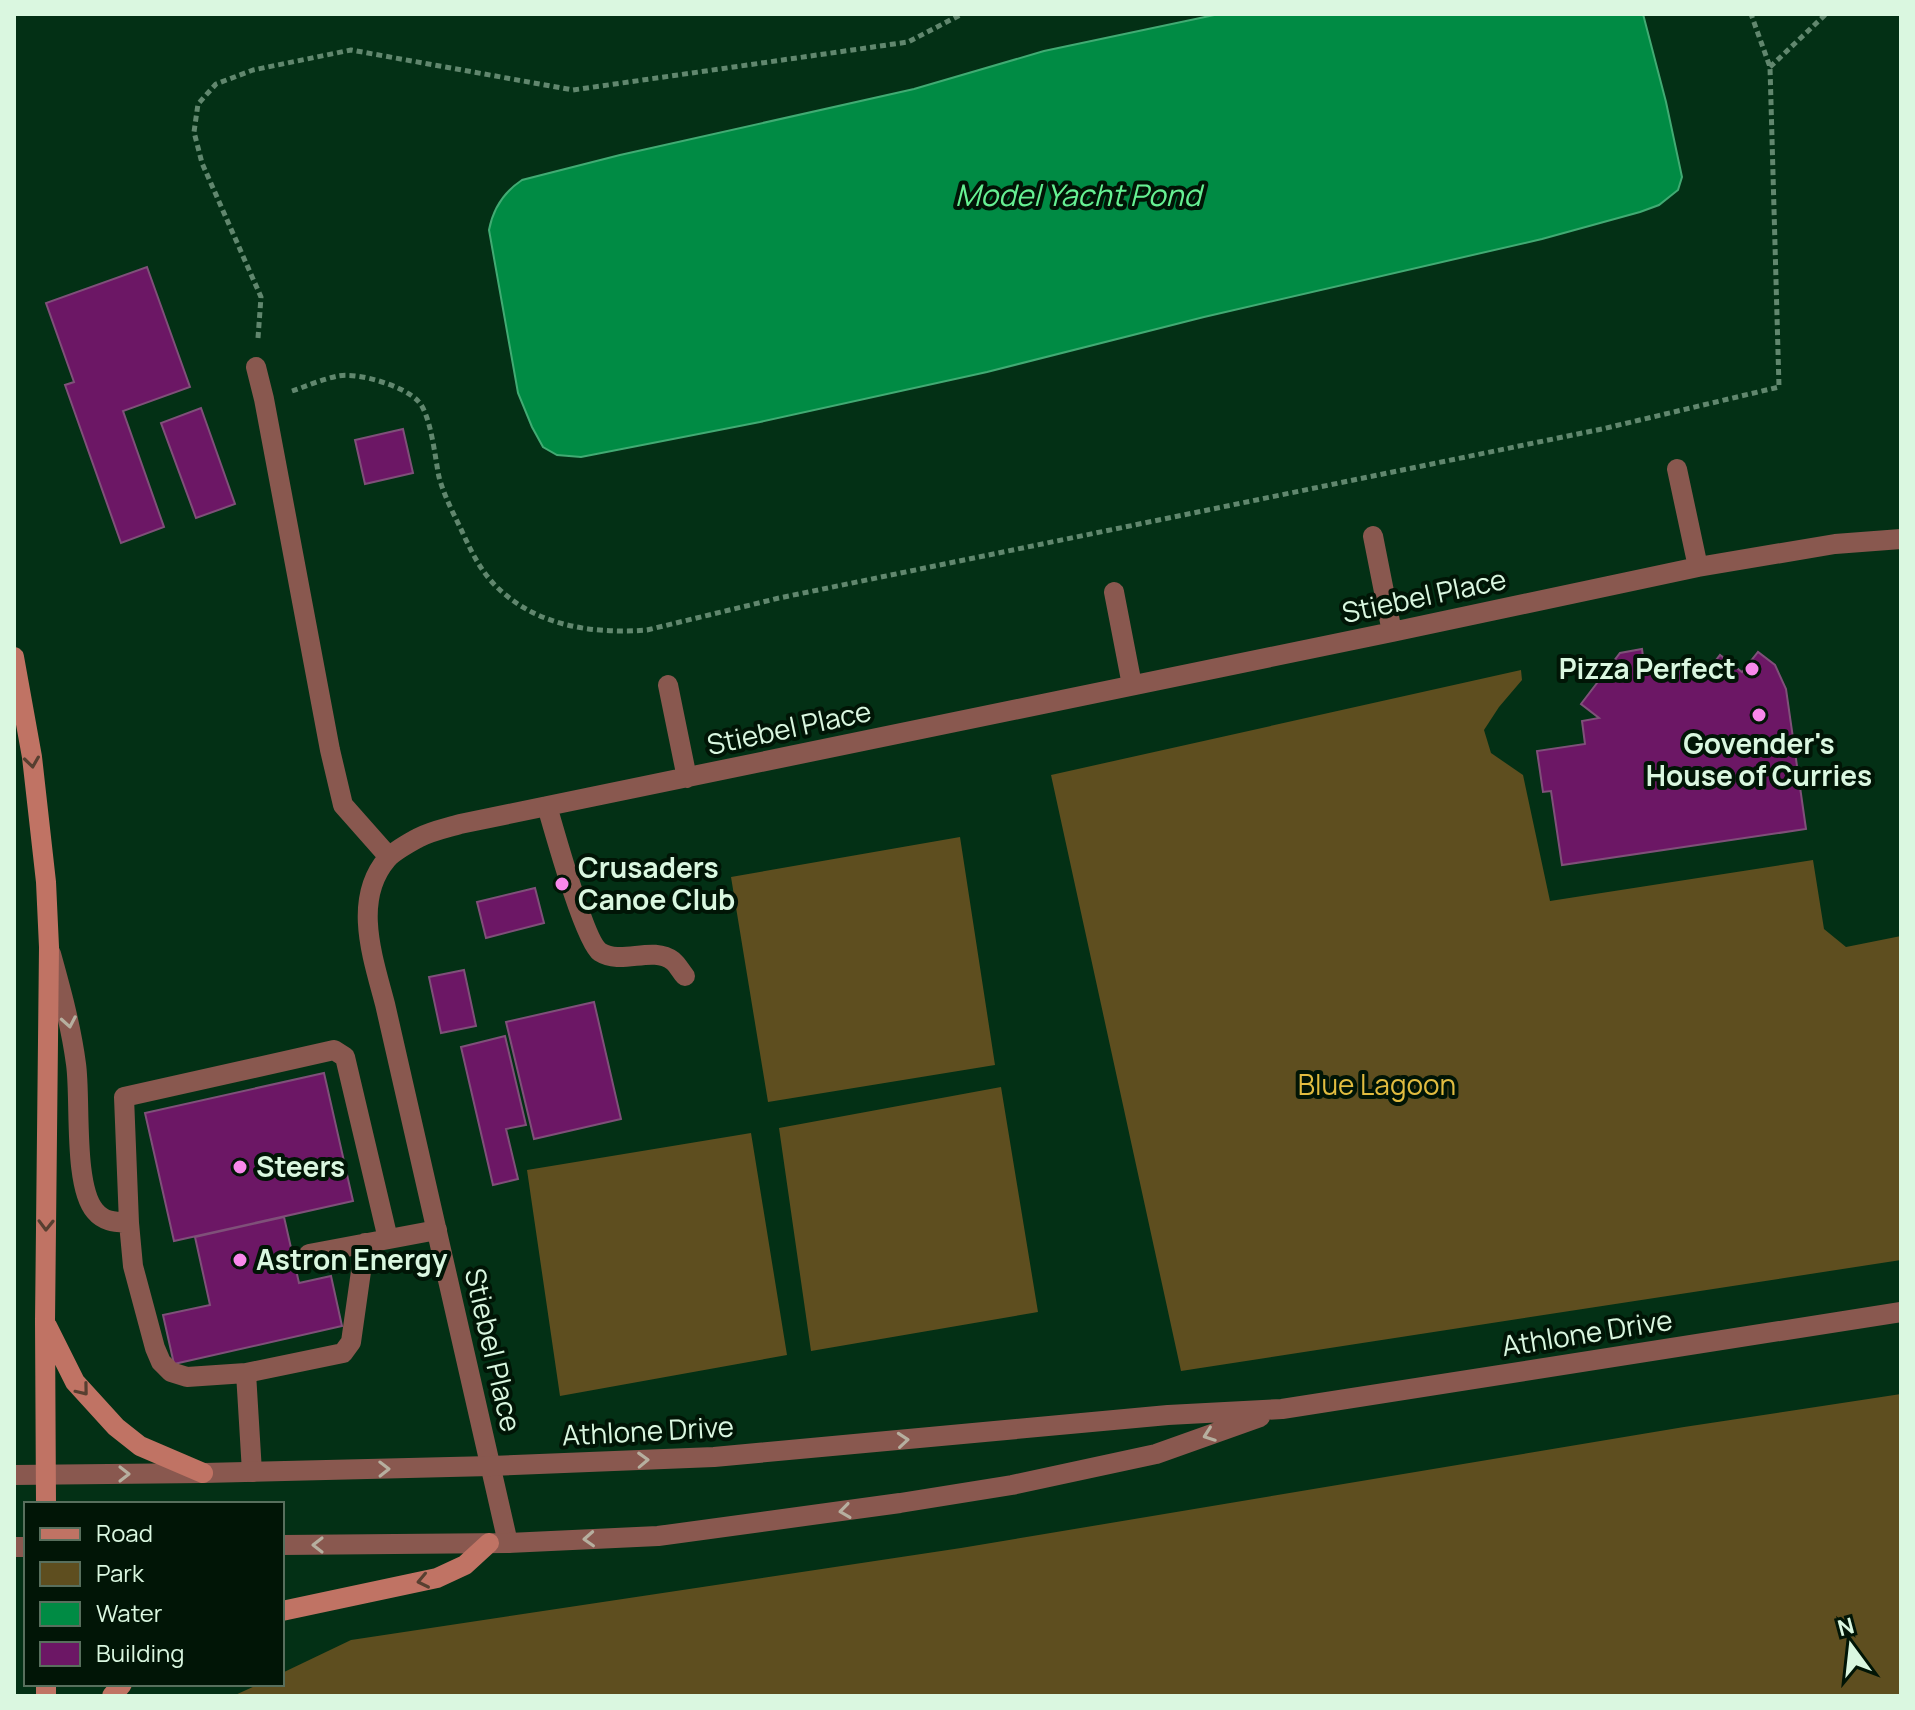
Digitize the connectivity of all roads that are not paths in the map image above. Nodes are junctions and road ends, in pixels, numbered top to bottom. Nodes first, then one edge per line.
1 (256, 367) road end
2 (1677, 469) dead end
3 (1373, 536) dead end
4 (1901, 539) edge
5 (1698, 567) junction
6 (1114, 592) dead end
7 (1392, 632) junction
8 (14, 657) edge
9 (668, 685) dead end
10 (1132, 685) junction
11 (687, 778) junction
12 (547, 806) junction
13 (389, 857) junction
14 (49, 947) junction
15 (685, 976) dead end
16 (129, 1223) junction
17 (437, 1230) junction
18 (388, 1239) junction
19 (365, 1243) junction
20 (309, 1254) dead end
21 (1901, 1312) edge
22 (45, 1322) junction
23 (246, 1373) junction
24 (1282, 1409) junction
25 (491, 1466) junction
26 (252, 1472) junction
27 (203, 1473) junction
28 (46, 1474) junction
29 (14, 1475) edge
30 (46, 1502) edge
31 (498, 1543) junction
32 (284, 1545) edge
33 (284, 1611) edge

1 - 13 street
2 - 5 street
3 - 7 street
4 - 5 street, Stiebel Place
5 - 7 street, Stiebel Place
6 - 10 street
7 - 10 street, Stiebel Place
8 -> 14 main road
9 - 11 street
10 - 11 street, Stiebel Place
11 - 12 street, Stiebel Place
12 - 13 street, Stiebel Place
12 - 15 street
13 - 17 street, Stiebel Place
14 -> 16 street
14 -> 22 main road
16 - 18 street
16 - 23 street
17 - 18 street
17 - 25 street, Stiebel Place
18 - 19 street
19 - 20 street
19 - 23 street
21 - 24 street, Athlone Drive
22 -> 27 main road
22 - 28 main road
23 - 26 street
25 -> 24 street, Athlone Drive
24 -> 31 street, Athlone Drive
26 -> 25 street, Athlone Drive
25 - 31 street, Stiebel Place
26 - 27 street, Athlone Drive
28 -> 27 street, Athlone Drive
28 - 29 street, Athlone Drive
28 - 30 main road
31 -> 32 street, Athlone Drive
31 -> 33 main road

